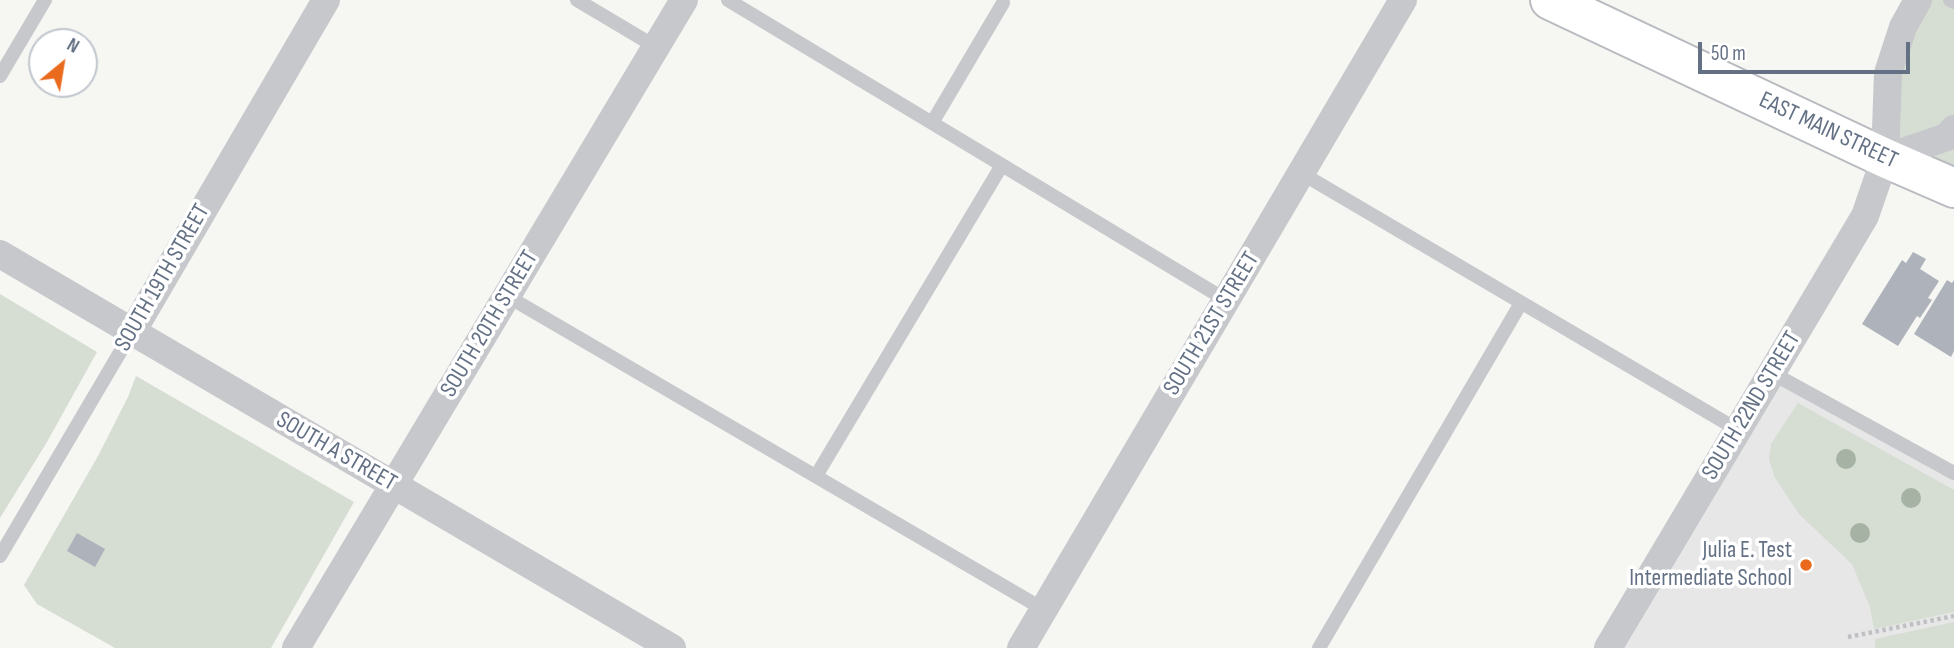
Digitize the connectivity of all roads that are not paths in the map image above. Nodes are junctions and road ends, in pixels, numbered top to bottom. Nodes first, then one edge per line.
1 (45, 0) edge
2 (326, 0) edge
3 (577, 0) edge
4 (684, 0) edge
5 (728, 0) edge
6 (1403, 0) edge
7 (1550, 0) edge
8 (1919, 0) edge
9 (1003, 4) dead end
10 (656, 47) junction
11 (0, 76) edge
12 (932, 123) junction
13 (1954, 129) edge
14 (1885, 158) junction
15 (1002, 165) junction
16 (1301, 173) junction
17 (1954, 188) edge
18 (0, 254) edge
19 (508, 296) junction
20 (1226, 300) junction
21 (1521, 303) junction
22 (132, 332) junction
23 (1772, 373) junction
24 (1738, 430) junction
25 (1954, 473) edge
26 (816, 477) junction
27 (394, 486) junction
28 (0, 556) edge
29 (1043, 609) junction
30 (296, 648) edge
31 (672, 648) edge
32 (1021, 648) edge
33 (1320, 648) edge
34 (1608, 648) edge

1 - 11 lane
2 - 22 street, SOUTH 19TH STREET
3 - 10 lane
4 - 10 street, SOUTH 20TH STREET
5 - 12 lane
6 - 16 street, SOUTH 21ST STREET
7 - 14 main road, EAST MAIN STREET
8 - 14 street, SOUTH 22ND STREET
9 - 12 lane
10 - 19 street, SOUTH 20TH STREET
12 - 15 lane
13 - 14 street
14 - 17 main road, EAST MAIN STREET
14 - 23 street, SOUTH 22ND STREET
15 - 20 lane
15 - 26 lane
16 - 20 street, SOUTH 21ST STREET
16 - 21 lane
18 - 22 street, SOUTH A STREET
19 - 26 lane
19 - 27 street, SOUTH 20TH STREET
20 - 29 street, SOUTH 21ST STREET
21 - 24 lane
21 - 33 lane
22 - 27 street, SOUTH A STREET
22 - 28 lane, SOUTH 19TH STREET
23 - 24 street, SOUTH 22ND STREET
23 - 25 lane
24 - 34 street, SOUTH 22ND STREET
26 - 29 lane
27 - 30 street, SOUTH 20TH STREET
27 - 31 street, SOUTH A STREET
29 - 32 street, SOUTH 21ST STREET

